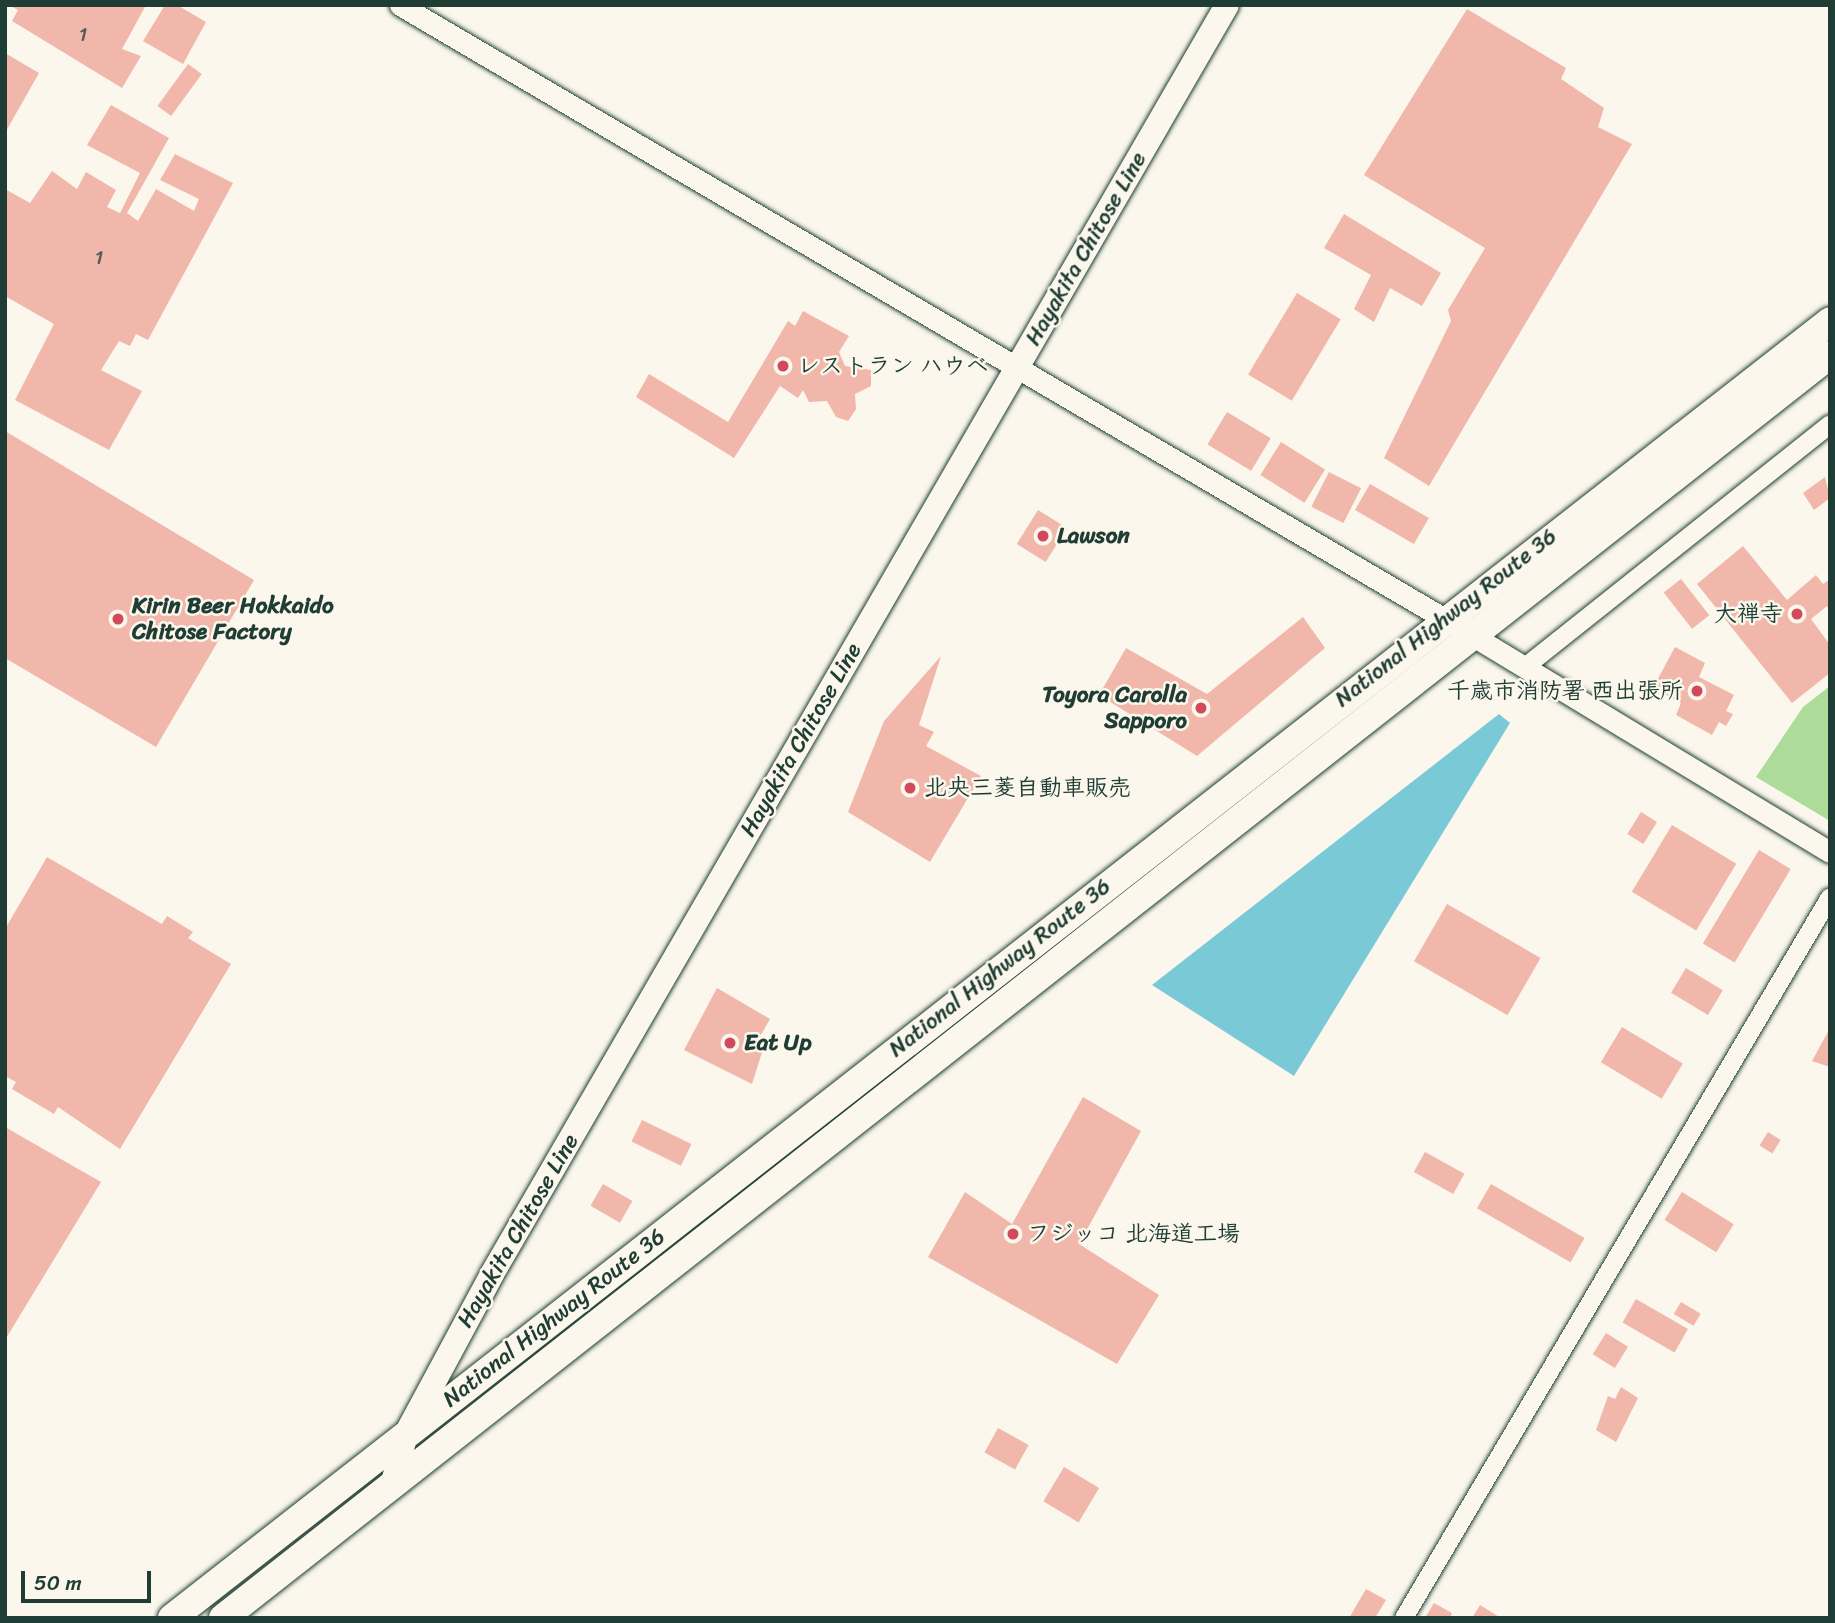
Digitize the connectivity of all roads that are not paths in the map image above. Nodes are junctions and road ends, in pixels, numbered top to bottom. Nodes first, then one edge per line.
1 (400, 5) edge
2 (1227, 5) edge
3 (1830, 321) edge
4 (1830, 355) edge
5 (1017, 368) junction
6 (1830, 424) edge
7 (1445, 619) junction
8 (1473, 637) junction
9 (1525, 667) junction
10 (1830, 852) edge
11 (1830, 897) edge
12 (406, 1434) junction
13 (393, 1482) junction
14 (172, 1618) edge
15 (223, 1618) edge
16 (1404, 1618) edge

1 - 5 street
2 - 5 main road, Hayakita Chitose Line
3 - 7 highway, National Highway Route 36
4 - 8 highway, National Highway Route 36
5 - 7 street
5 - 12 main road, Hayakita Chitose Line
6 - 9 street
7 - 8 street
7 - 12 highway, National Highway Route 36
8 - 9 street
8 - 13 highway, National Highway Route 36
9 - 10 street
11 - 16 street
12 - 13 main road, Hayakita Chitose Line
12 - 14 highway, National Highway Route 36
13 - 15 highway, National Highway Route 36

